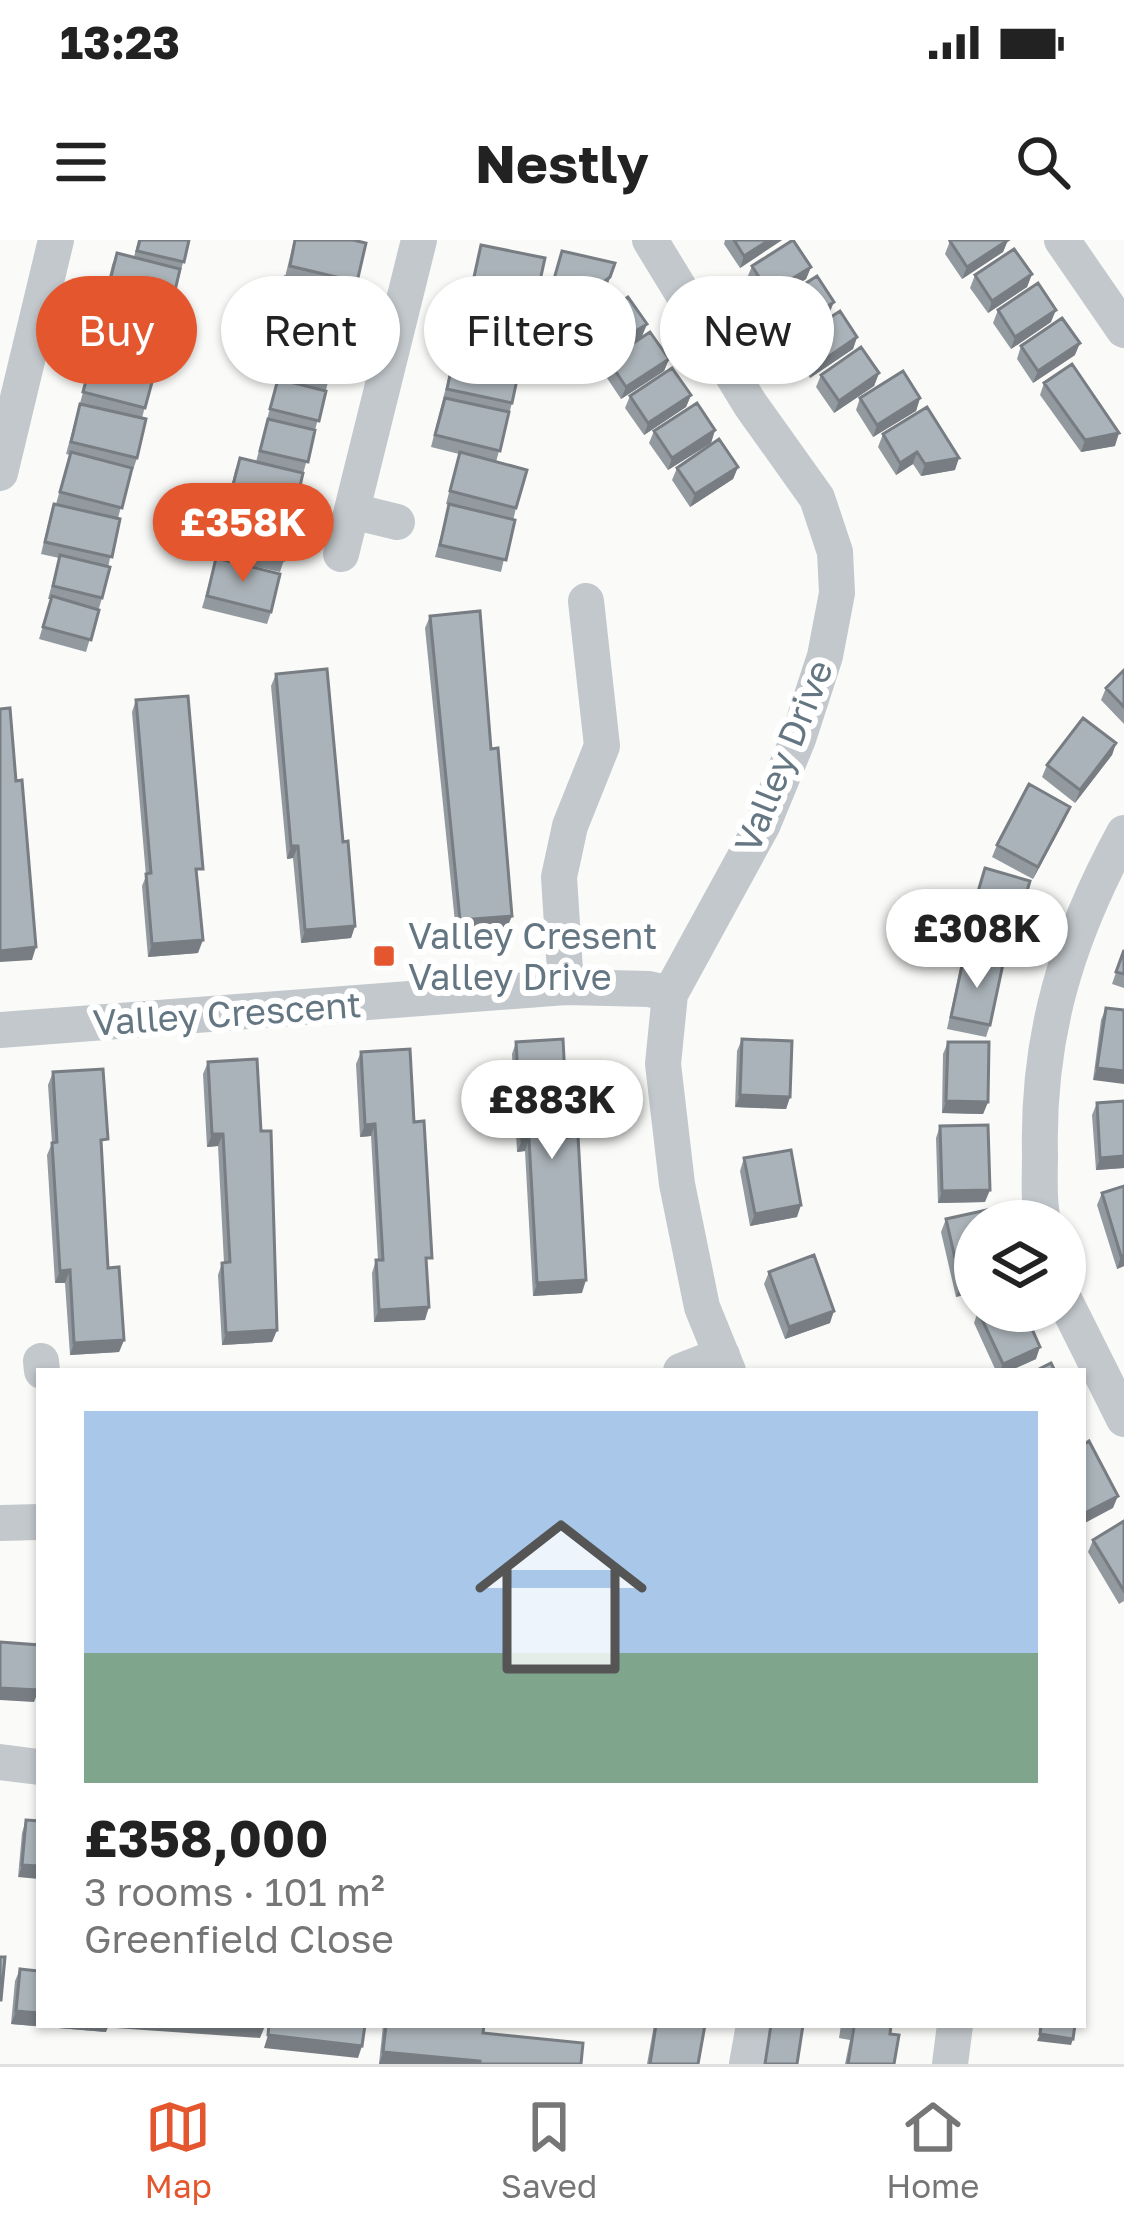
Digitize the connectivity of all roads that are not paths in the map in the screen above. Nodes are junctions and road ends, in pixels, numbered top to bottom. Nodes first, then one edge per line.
1 (56, 240) edge
2 (419, 240) edge
3 (650, 240) edge
4 (1062, 240) edge
5 (1124, 329) edge
6 (0, 473) edge
7 (352, 511) junction
8 (397, 522) dead end
9 (340, 554) dead end
10 (586, 601) dead end
11 (1124, 833) edge
12 (566, 987) junction
13 (670, 994) junction
14 (0, 1030) edge
15 (1041, 1200) edge
16 (1080, 1332) edge
17 (725, 1363) edge
18 (1124, 1419) edge
19 (36, 1522) edge
20 (0, 1523) edge
21 (0, 1762) edge
22 (36, 1766) edge
23 (753, 2028) edge
24 (955, 2028) edge
25 (747, 2064) edge
26 (950, 2064) edge

1 - 6 street
2 - 7 street
3 - 13 street, Valley Drive
4 - 5 street
7 - 8 street
7 - 9 street
10 - 12 street
11 - 15 street
12 - 13 street, Valley Crescent
12 - 14 street, Valley Crescent
13 - 17 street, Valley Drive
16 - 18 street
19 - 20 street
21 - 22 street
23 - 25 street
24 - 26 street

